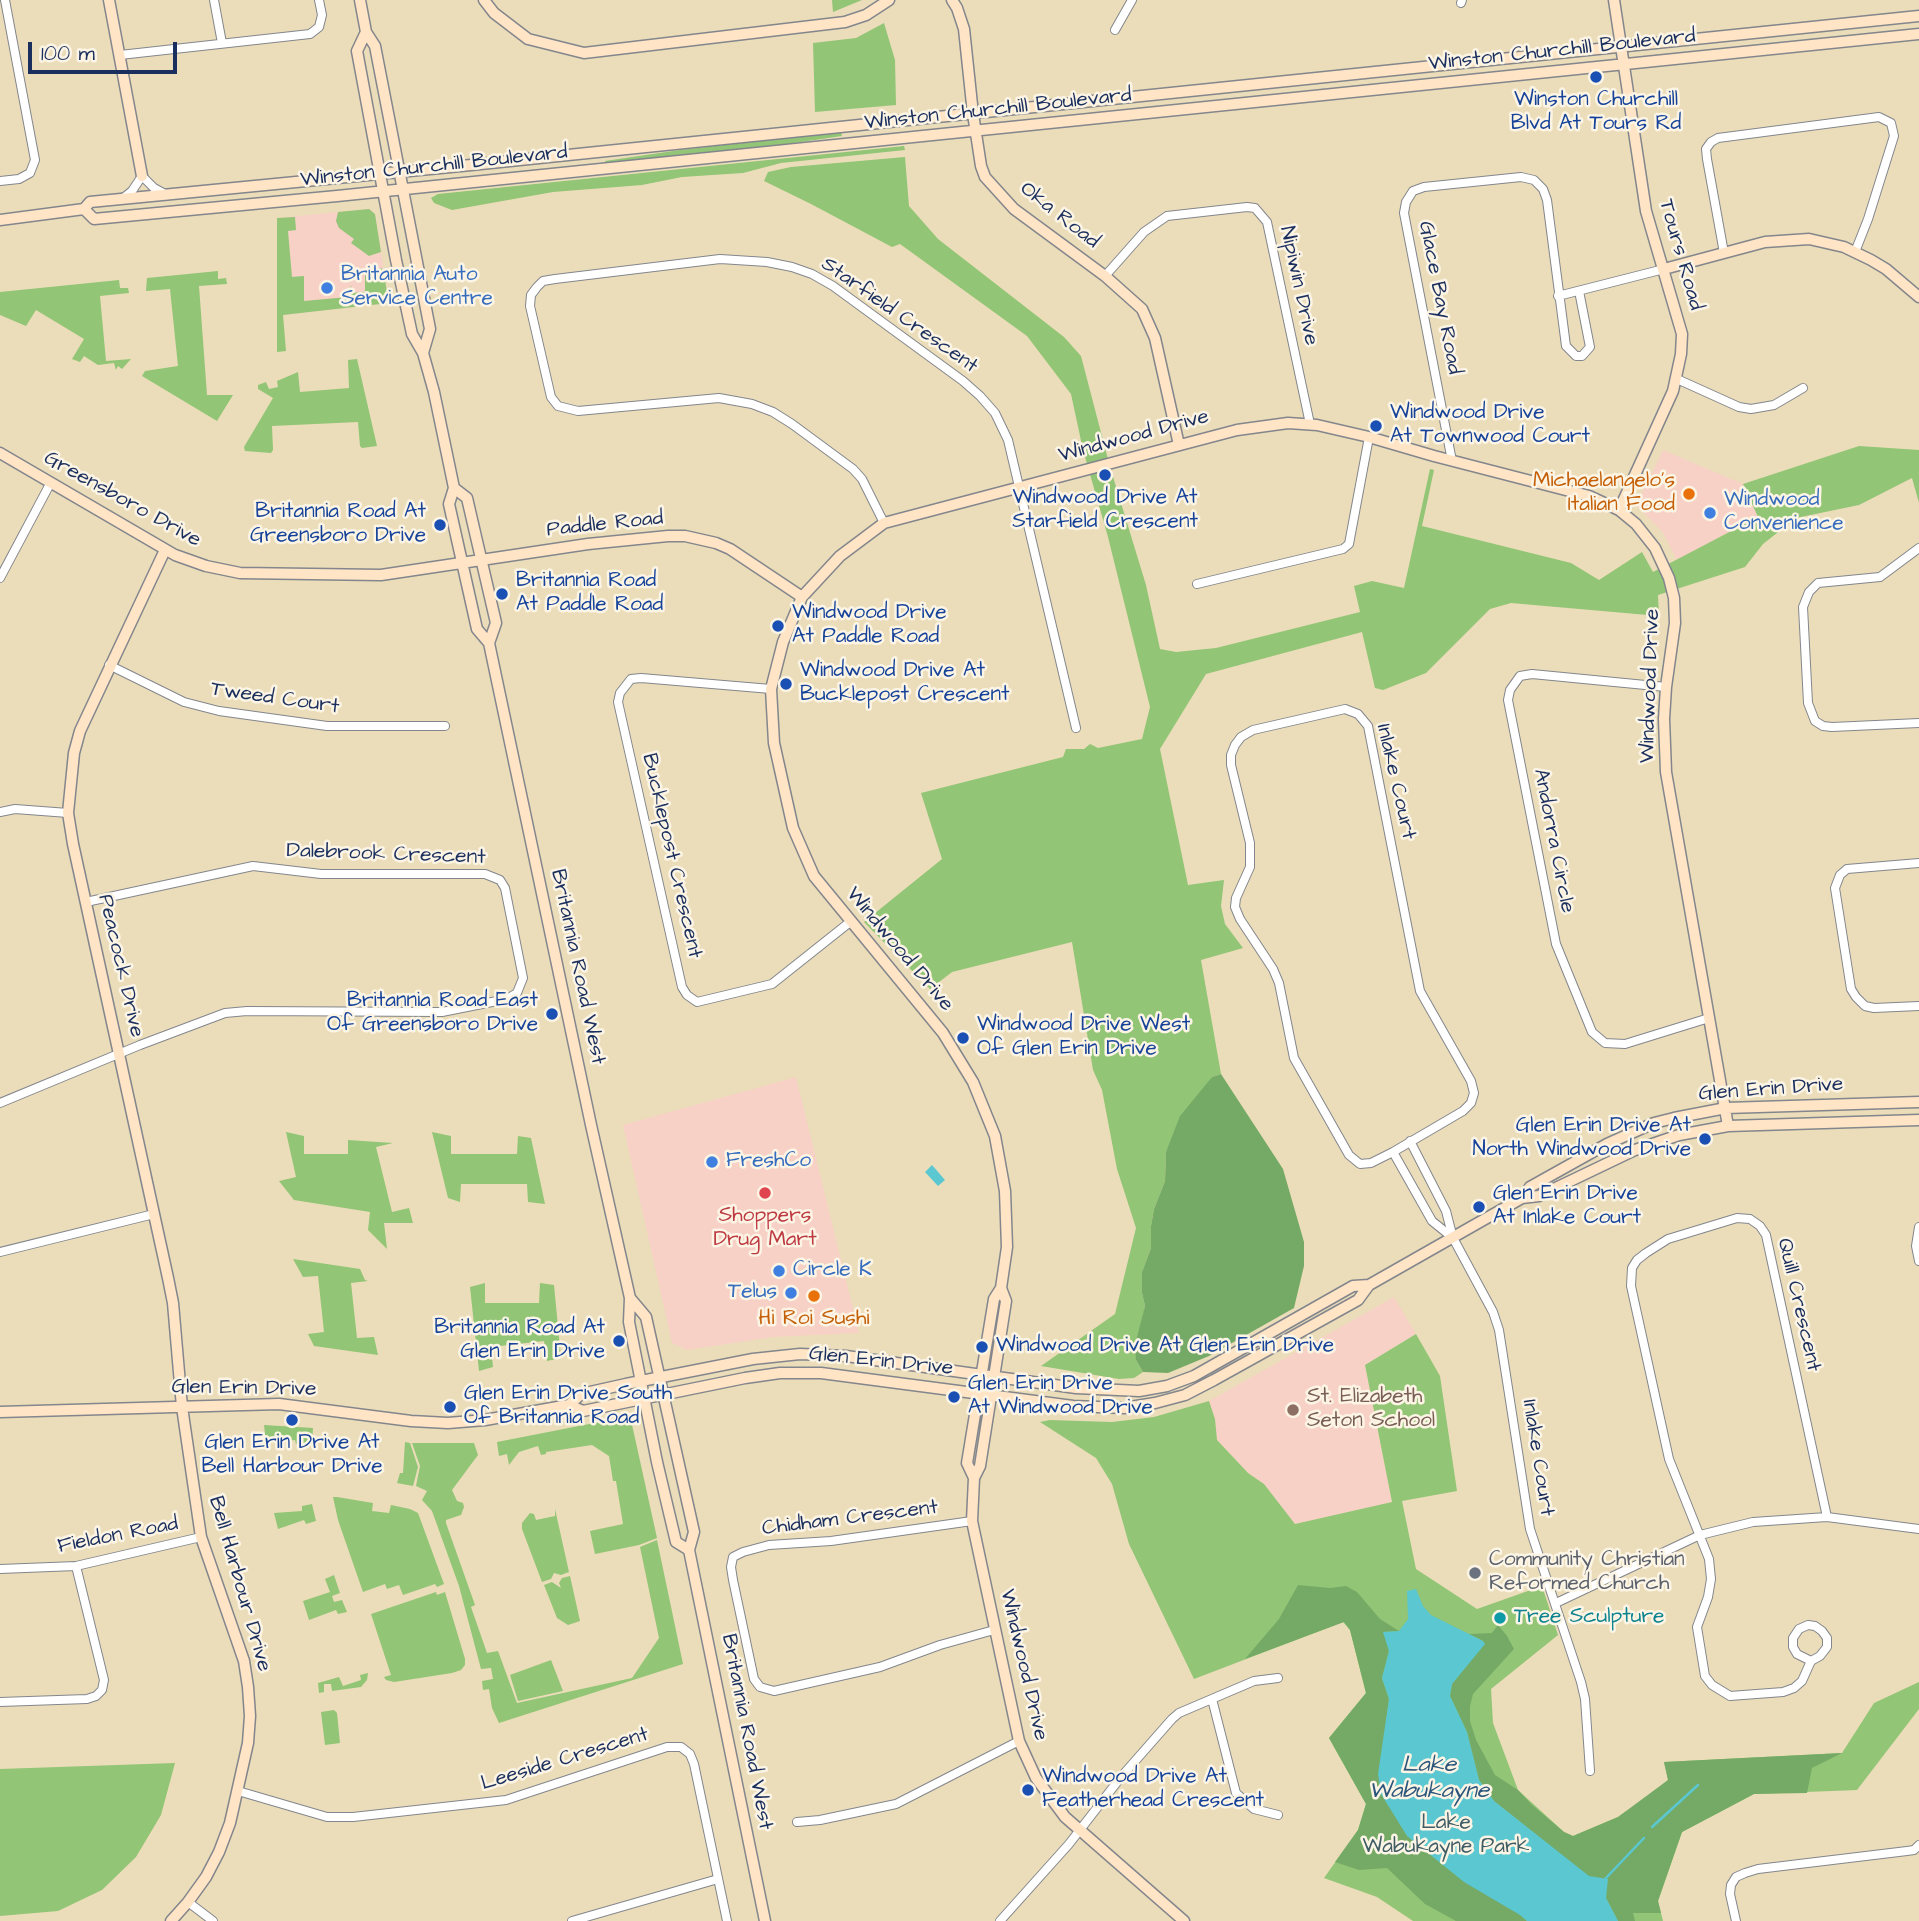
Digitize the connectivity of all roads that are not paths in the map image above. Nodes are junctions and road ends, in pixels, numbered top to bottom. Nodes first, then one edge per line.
1 (5, 0) edge
2 (109, 0) edge
3 (214, 0) edge
4 (319, 0) edge
5 (360, 0) edge
6 (484, 0) edge
7 (889, 0) edge
8 (952, 0) edge
9 (1132, 0) edge
10 (1614, 0) edge
11 (1919, 16) edge
12 (1115, 30) dead end
13 (366, 32) junction
14 (1919, 34) edge
15 (222, 43) junction
16 (1620, 47) junction
17 (120, 55) junction
18 (1623, 65) junction
19 (973, 114) junction
20 (975, 131) junction
21 (399, 173) junction
22 (380, 174) junction
23 (142, 176) junction
24 (0, 181) edge
25 (402, 190) junction
26 (383, 191) junction
27 (167, 195) junction
28 (122, 199) junction
29 (84, 209) junction
30 (0, 220) edge
31 (1855, 252) junction
32 (1724, 253) junction
33 (1664, 269) junction
34 (1105, 276) junction
35 (1578, 291) junction
36 (1558, 296) junction
37 (1919, 297) edge
38 (423, 353) junction
39 (1677, 379) junction
40 (1803, 388) dead end
41 (1310, 424) junction
42 (1369, 437) junction
43 (1179, 445) junction
44 (0, 453) edge
45 (1452, 461) junction
46 (50, 484) junction
47 (1020, 486) junction
48 (454, 488) junction
49 (1619, 510) junction
50 (884, 523) junction
51 (1919, 548) edge
52 (165, 550) junction
53 (480, 560) junction
54 (462, 563) junction
55 (0, 578) edge
56 (1197, 584) dead end
57 (802, 597) junction
58 (489, 643) junction
59 (109, 666) junction
60 (1666, 687) junction
61 (771, 689) junction
62 (1919, 723) edge
63 (445, 726) dead end
64 (1076, 728) dead end
65 (0, 813) edge
66 (68, 813) junction
67 (1919, 863) edge
68 (86, 902) junction
69 (850, 922) junction
70 (1919, 1006) edge
71 (1709, 1018) junction
72 (120, 1053) junction
73 (1919, 1102) edge
74 (0, 1103) edge
75 (1726, 1108) junction
76 (1919, 1120) edge
77 (1728, 1126) junction
78 (1410, 1141) junction
79 (1393, 1152) junction
80 (1522, 1198) junction
81 (153, 1214) junction
82 (1919, 1227) edge
83 (1453, 1238) junction
84 (0, 1252) edge
85 (1919, 1261) edge
86 (1369, 1285) junction
87 (1001, 1288) junction
88 (630, 1298) junction
89 (1259, 1339) junction
90 (1266, 1351) junction
91 (981, 1375) junction
92 (994, 1377) junction
93 (659, 1378) junction
94 (642, 1381) junction
95 (979, 1392) junction
96 (991, 1394) junction
97 (663, 1396) junction
98 (645, 1398) junction
99 (569, 1405) junction
100 (182, 1407) junction
101 (0, 1412) edge
102 (974, 1478) junction
103 (1827, 1517) junction
104 (972, 1521) junction
105 (1919, 1529) edge
106 (1700, 1535) junction
107 (201, 1537) junction
108 (689, 1550) junction
109 (76, 1566) junction
110 (0, 1569) edge
111 (1556, 1603) junction
112 (994, 1630) junction
113 (1811, 1661) junction
114 (1278, 1678) dead end
115 (1212, 1699) junction
116 (0, 1702) edge
117 (1019, 1741) junction
118 (1590, 1771) dead end
119 (239, 1791) junction
120 (1278, 1815) dead end
121 (797, 1822) dead end
122 (1080, 1830) junction
123 (1919, 1845) edge
124 (718, 1879) junction
125 (188, 1902) junction
126 (1180, 1920) edge
127 (171, 1921) edge
128 (213, 1921) edge
129 (572, 1921) edge
130 (727, 1921) edge
131 (765, 1921) edge
132 (1000, 1921) edge
133 (1736, 1921) edge

1 - 24 street
2 - 17 street
3 - 15 street
4 - 15 street
5 - 13 street, Britannia Road West
6 - 7 street
8 - 19 street, Oka Road
9 - 12 street
10 - 16 street, Tours Road
11 - 16 street, Winston Churchill Boulevard
13 - 21 street, Britannia Road West
13 - 22 street, Britannia Road West
14 - 18 street, Winston Churchill Boulevard
15 - 17 street
16 - 18 street, Tours Road
16 - 19 street, Winston Churchill Boulevard
17 - 23 street
18 - 20 street, Winston Churchill Boulevard
18 - 33 street, Tours Road
19 - 20 street, Oka Road
19 - 21 street, Winston Churchill Boulevard
20 - 25 street, Winston Churchill Boulevard
20 - 34 street, Oka Road
21 - 22 street, Winston Churchill Boulevard
21 - 25 street, Britannia Road West
22 - 26 street, Britannia Road West
22 - 27 street, Winston Churchill Boulevard
23 - 27 street
23 - 28 street
25 - 26 street, Winston Churchill Boulevard
25 - 38 street, Britannia Road West
26 - 29 street, Winston Churchill Boulevard
26 - 38 street, Britannia Road West
27 - 28 street, Winston Churchill Boulevard
28 - 29 street, Winston Churchill Boulevard
29 - 30 street, Winston Churchill Boulevard
31 - 32 street
31 - 32 street
31 - 37 street
32 - 33 street
33 - 35 street
33 - 39 street, Tours Road
34 - 41 street, Nipiwin Drive
34 - 43 street, Oka Road
35 - 36 street
35 - 36 street, Glace Bay Road
36 - 45 street, Glace Bay Road
38 - 48 street, Britannia Road West
39 - 40 street
39 - 49 street, Tours Road
41 - 42 street, Windwood Drive
41 - 43 street, Windwood Drive
42 - 45 street, Windwood Drive
42 - 56 street
43 - 47 street, Windwood Drive
44 - 46 street, Greensboro Drive
45 - 49 street, Windwood Drive
46 - 52 street, Greensboro Drive
46 - 55 street
47 - 50 street, Windwood Drive
47 - 50 street, Starfield Crescent
47 - 64 street, Starfield Crescent
48 - 53 street, Britannia Road West
48 - 54 street, Britannia Road West
49 - 60 street, Windwood Drive
50 - 57 street, Windwood Drive
51 - 62 street
52 - 54 street, Greensboro Drive
52 - 59 street, Peacock Drive
53 - 54 street, Greensboro Drive
53 - 57 street, Paddle Road
53 - 58 street, Britannia Road West
54 - 58 street, Britannia Road West
57 - 61 street, Windwood Drive
58 - 88 street, Britannia Road West
59 - 63 street, Tweed Court
59 - 66 street, Peacock Drive
60 - 71 street, Windwood Drive
60 - 71 street, Andorra Circle
61 - 69 street, Windwood Drive
61 - 69 street, Bucklepost Crescent
65 - 66 street
66 - 68 street, Peacock Drive
67 - 70 street
68 - 72 street, Peacock Drive
68 - 72 street, Dalebrook Crescent
69 - 87 street, Windwood Drive
71 - 75 street, Windwood Drive
72 - 74 street, Dalebrook Crescent
72 - 81 street, Peacock Drive
73 - 75 street, Glen Erin Drive
75 - 77 street, Windwood Drive
75 - 80 street, Glen Erin Drive
76 - 77 street, Glen Erin Drive
77 - 80 street, Glen Erin Drive
78 - 79 street, Inlake Court
78 - 79 street, Inlake Court
78 - 83 street, Inlake Court
79 - 83 street, Inlake Court
80 - 83 street, Glen Erin Drive
81 - 84 street
81 - 100 street, Peacock Drive
82 - 85 street
83 - 86 street, Glen Erin Drive
83 - 111 street, Inlake Court
86 - 89 street, Glen Erin Drive
86 - 90 street, Glen Erin Drive
87 - 91 street, Windwood Drive
87 - 92 street, Windwood Drive
88 - 93 street, Britannia Road West
88 - 94 street, Britannia Road West
89 - 90 street
89 - 92 street, Glen Erin Drive
90 - 96 street, Glen Erin Drive
91 - 92 street, Glen Erin Drive
91 - 93 street, Glen Erin Drive
91 - 95 street, Windwood Drive
92 - 96 street, Windwood Drive
93 - 94 street, Glen Erin Drive
93 - 97 street, Britannia Road West
94 - 98 street, Britannia Road West
94 - 99 street, Glen Erin Drive
95 - 96 street, Glen Erin Drive
95 - 97 street, Glen Erin Drive
95 - 102 street, Windwood Drive
96 - 102 street, Windwood Drive
97 - 98 street, Glen Erin Drive
97 - 108 street, Britannia Road West
98 - 99 street, Glen Erin Drive
98 - 108 street, Britannia Road West
99 - 100 street, Glen Erin Drive
100 - 101 street, Glen Erin Drive
100 - 107 street, Bell Harbour Drive
102 - 104 street, Windwood Drive
103 - 105 street
103 - 106 street
103 - 106 street, Quill Crescent
104 - 112 street, Windwood Drive
104 - 112 street, Chidham Crescent
106 - 111 street
106 - 113 street, Quill Crescent
107 - 109 street, Fieldon Road
107 - 119 street, Bell Harbour Drive
108 - 131 street, Britannia Road West
109 - 110 street, Fieldon Road
109 - 116 street
111 - 118 street, Inlake Court
112 - 117 street, Windwood Drive
113 - 113 street
114 - 115 street
115 - 120 street
115 - 122 street
117 - 121 street
117 - 122 street, Windwood Drive
119 - 124 street, Leeside Crescent
119 - 125 street, Bell Harbour Drive
122 - 126 street, Windwood Drive
122 - 132 street
123 - 133 street
124 - 129 street
124 - 130 street, Leeside Crescent
125 - 127 street, Bell Harbour Drive
125 - 128 street

